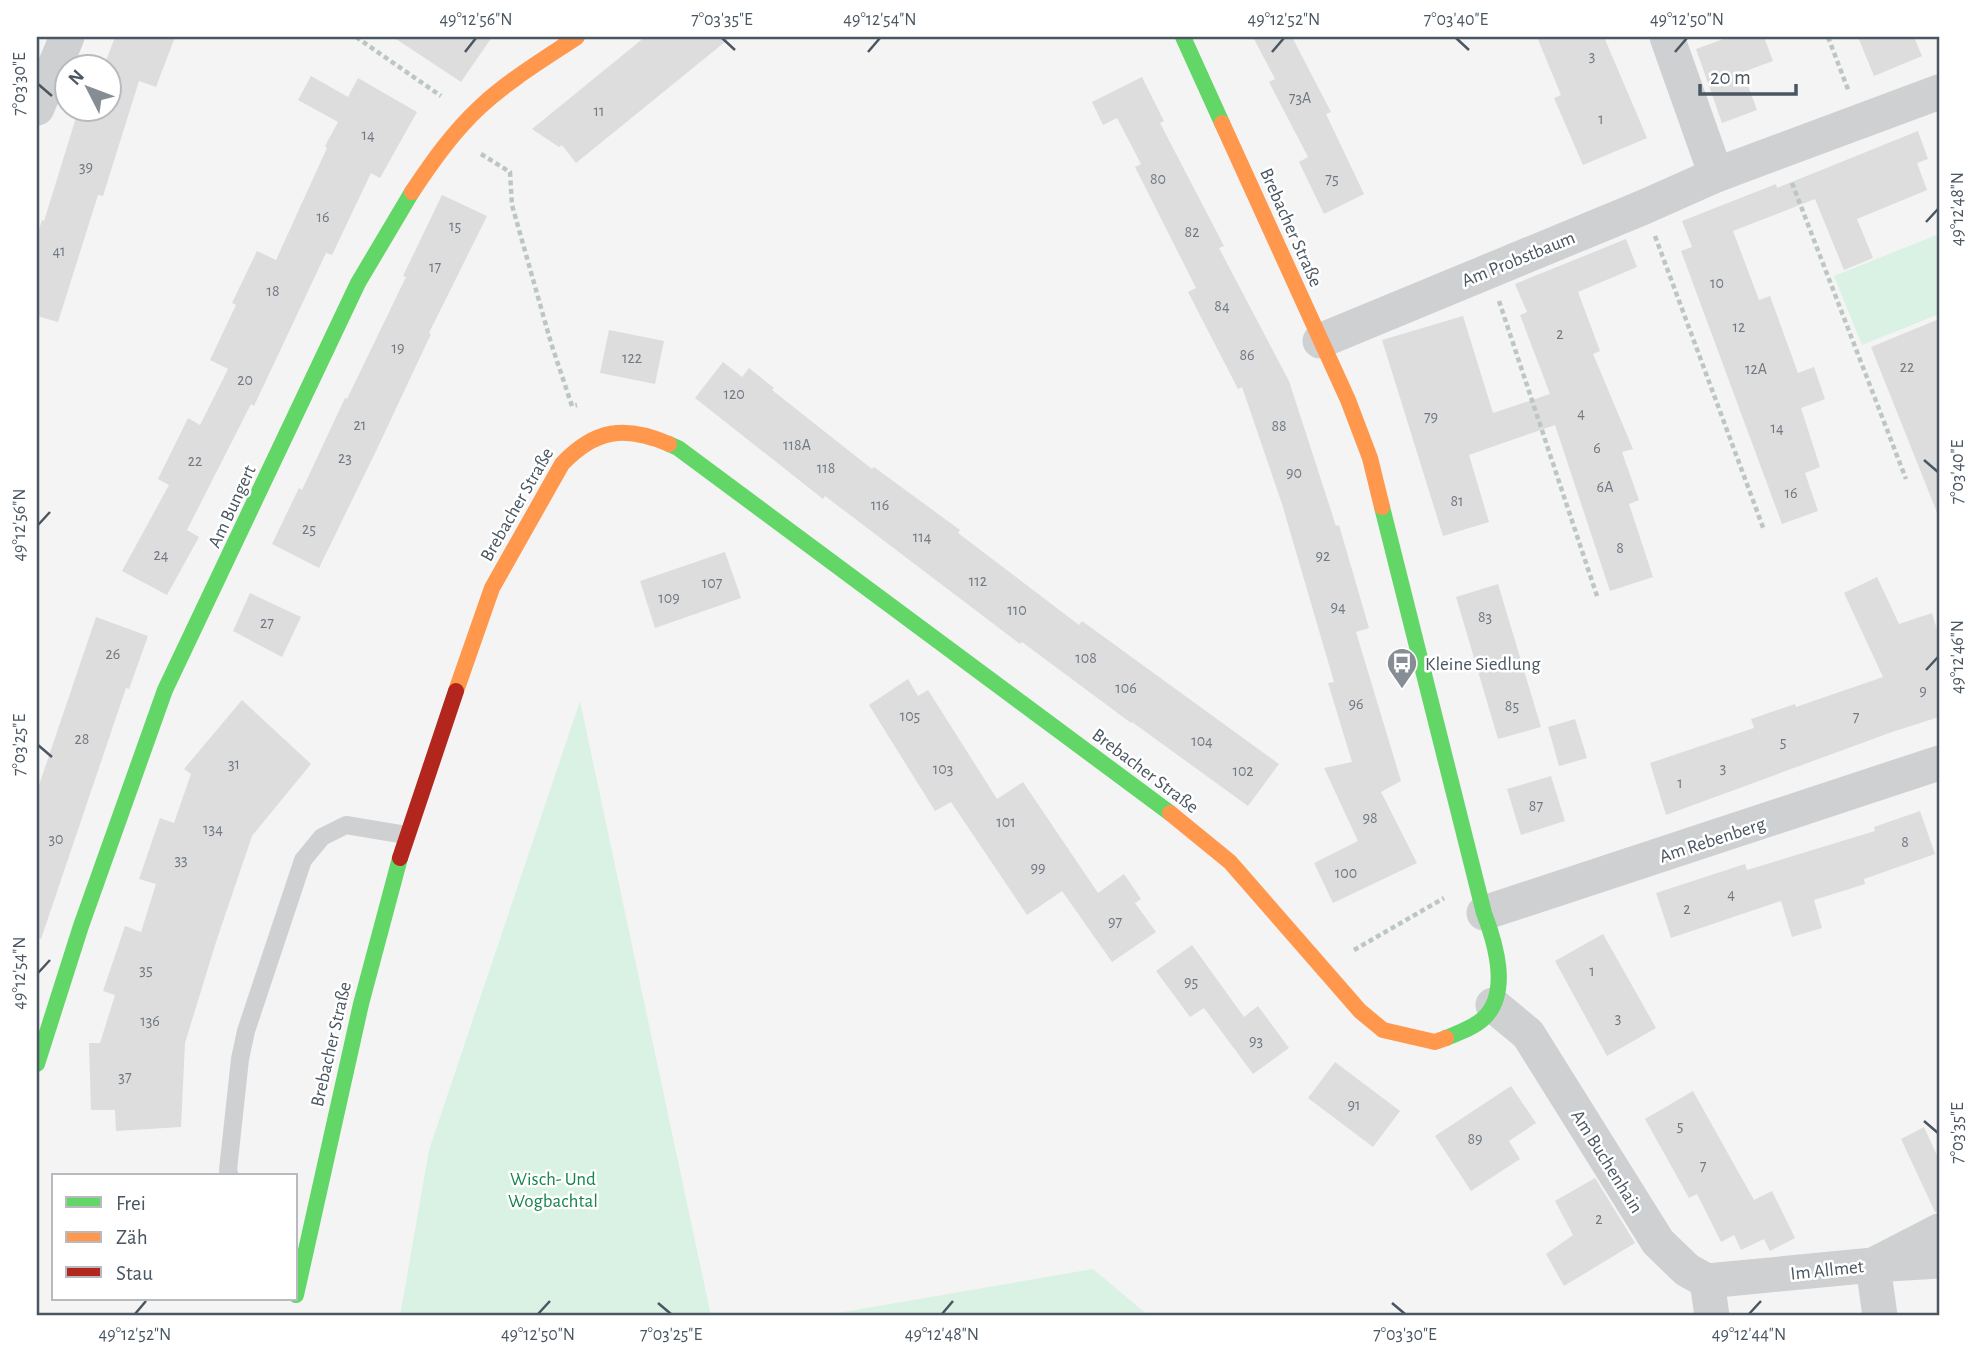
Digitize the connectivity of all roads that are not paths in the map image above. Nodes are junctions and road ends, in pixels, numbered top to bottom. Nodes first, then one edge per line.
1 (66, 37) edge
2 (577, 37) edge
3 (1183, 37) edge
4 (1667, 37) edge
5 (1939, 92) edge
6 (37, 108) edge
7 (1716, 175) junction
8 (1320, 341) junction
9 (1939, 763) edge
10 (406, 835) junction
11 (1484, 913) junction
12 (1493, 1005) junction
13 (37, 1064) edge
14 (229, 1174) edge
15 (303, 1219) edge
16 (1939, 1231) edge
17 (1939, 1261) edge
18 (1873, 1265) junction
19 (298, 1270) edge
20 (1707, 1281) junction
21 (1712, 1316) edge
22 (1881, 1316) edge

1 - 6 street
2 - 13 street, Am Bungert
3 - 8 street, Brebacher Straße
4 - 7 street
5 - 7 street, Am Probstbaum
7 - 8 street, Am Probstbaum
8 - 11 street, Brebacher Straße
9 - 11 street, Am Rebenberg
10 - 12 street, Brebacher Straße
10 - 14 lane
10 - 15 street, Brebacher Straße
11 - 12 street, Brebacher Straße
12 - 20 street, Am Buchenhain
15 - 19 street, Brebacher Straße
16 - 18 street, Im Allmet
17 - 18 street
18 - 20 street, Im Allmet
18 - 22 street
20 - 21 street

